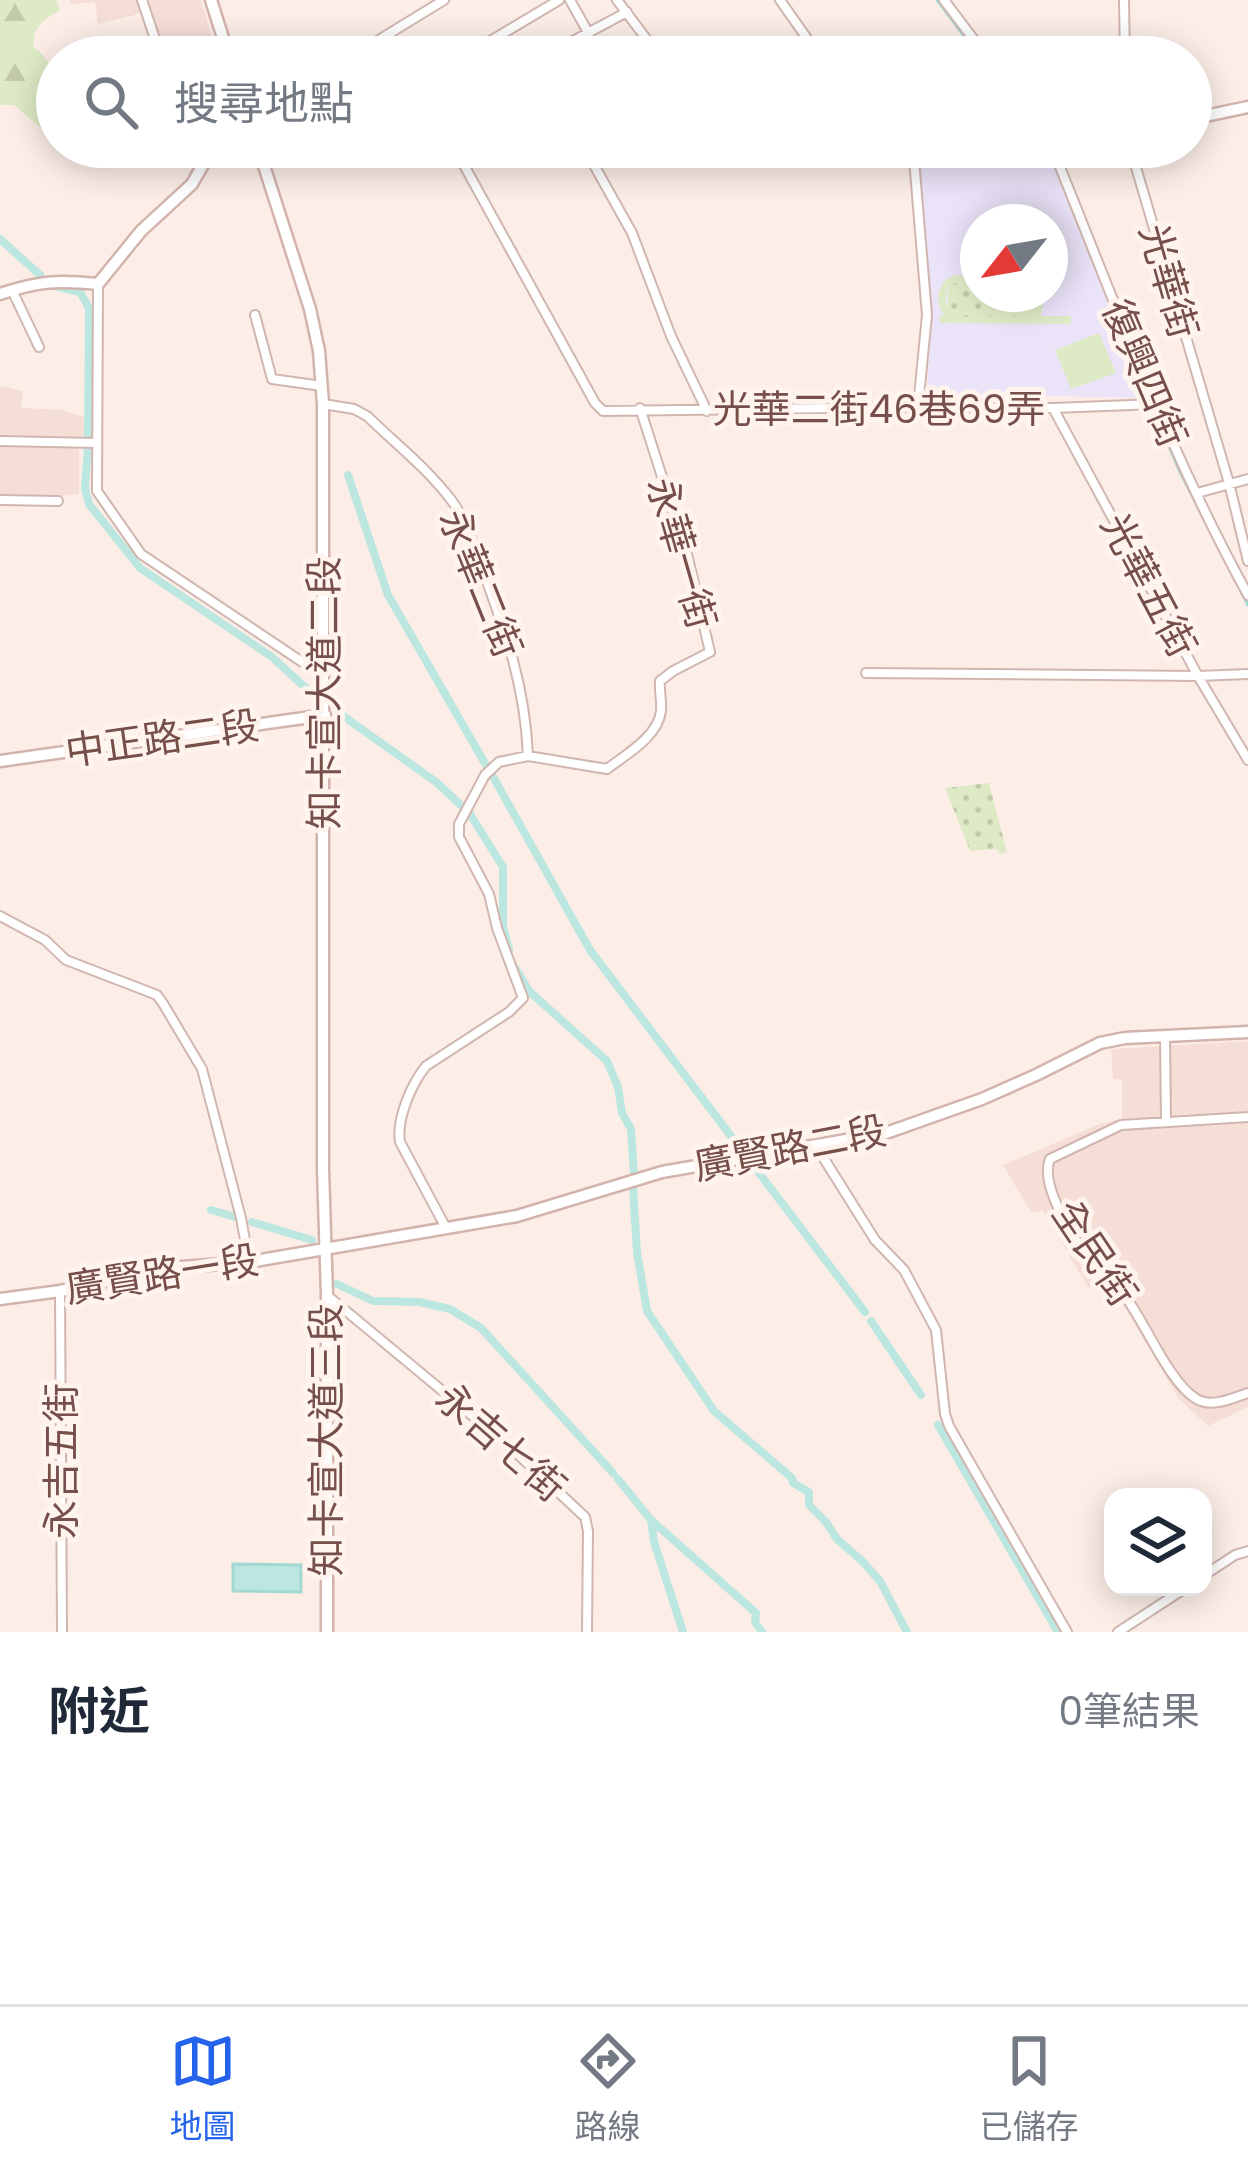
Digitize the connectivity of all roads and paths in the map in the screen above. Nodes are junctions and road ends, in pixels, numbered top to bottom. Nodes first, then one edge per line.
1 (142, 0) edge
2 (211, 0) edge
3 (444, 0) edge
4 (559, 0) edge
5 (570, 0) edge
6 (617, 0) edge
7 (781, 0) edge
8 (944, 0) edge
9 (1124, 0) edge
10 (427, 4) edge
11 (627, 12) junction
12 (589, 34) junction
13 (154, 36) edge
14 (222, 36) edge
15 (381, 36) edge
16 (499, 36) edge
17 (585, 36) edge
18 (645, 36) edge
19 (806, 36) edge
20 (971, 36) edge
21 (1124, 36) edge
22 (1248, 107) edge
23 (1212, 115) edge
24 (201, 168) edge
25 (265, 168) edge
26 (466, 168) edge
27 (596, 168) edge
28 (915, 168) edge
29 (1060, 168) edge
30 (1136, 168) edge
31 (98, 284) junction
32 (6, 292) edge
33 (255, 315) dead end
34 (39, 347) dead end
35 (322, 386) junction
36 (323, 404) junction
37 (1156, 404) junction
38 (918, 406) junction
39 (640, 408) junction
40 (1053, 408) junction
41 (707, 411) junction
42 (0, 441) edge
43 (96, 443) junction
44 (1248, 479) edge
45 (1229, 483) junction
46 (1197, 493) junction
47 (0, 500) edge
48 (58, 501) dead end
49 (1248, 561) edge
50 (1248, 595) edge
51 (866, 673) dead end
52 (1248, 674) edge
53 (1198, 676) junction
54 (324, 677) junction
55 (325, 715) junction
56 (528, 755) junction
57 (1248, 760) edge
58 (0, 761) edge
59 (0, 916) edge
60 (1248, 1032) edge
61 (1165, 1037) junction
62 (1248, 1117) edge
63 (1166, 1122) junction
64 (816, 1146) junction
65 (446, 1228) junction
66 (324, 1247) junction
67 (249, 1262) junction
68 (60, 1291) junction
69 (327, 1295) junction
70 (0, 1299) edge
71 (1248, 1393) edge
72 (1248, 1551) edge
73 (1212, 1570) edge
74 (1173, 1596) edge
75 (62, 1632) edge
76 (326, 1632) edge
77 (587, 1632) edge
78 (1067, 1632) edge
79 (1118, 1632) edge

1 - 13 street
2 - 14 street
3 - 10 street
4 - 16 street
5 - 12 street
6 - 11 street
7 - 19 street
8 - 20 street
9 - 21 street
10 - 15 street
11 - 12 street
11 - 18 street
12 - 17 street
22 - 23 street
24 - 31 street
25 - 35 street, 知卡宣大道二段
26 - 39 street, 光華二街46巷69弄
27 - 41 street
28 - 38 street
29 - 37 street, 復興四街
30 - 45 street, 光華街
31 - 32 street
31 - 43 street
32 - 34 street
33 - 35 street
35 - 36 street, 知卡宣大道二段
36 - 54 street, 知卡宣大道二段
36 - 56 street, 永華二街
37 - 40 street, 光華二街46巷69弄
37 - 46 street, 復興四街
38 - 40 street, 光華二街46巷69弄
38 - 41 street, 光華二街46巷69弄
39 - 41 street, 光華二街46巷69弄
39 - 56 street, 永華一街
40 - 53 street, 光華五街
42 - 43 street
43 - 54 street
44 - 45 street
45 - 46 street
45 - 49 street, 光華街
46 - 50 street, 復興四街
47 - 48 street
51 - 53 street
52 - 53 street
53 - 57 street, 光華五街
54 - 55 street, 知卡宣大道二段
55 - 58 street, 中正路二段
55 - 66 street, 知卡宣大道二段
56 - 65 street
59 - 67 street
60 - 61 street, 廣賢路二段
61 - 63 street
61 - 64 street, 廣賢路二段
62 - 63 street, 全民街
63 - 71 street, 全民街
64 - 65 street, 廣賢路二段
64 - 78 street
65 - 66 street, 廣賢路二段
66 - 67 street, 廣賢路一段
66 - 69 street, 知卡宣大道三段
67 - 68 street, 廣賢路一段
68 - 70 street, 廣賢路一段
68 - 75 street, 永吉五街
69 - 76 street, 知卡宣大道三段
69 - 77 street, 永吉七街
72 - 73 street
74 - 79 street

